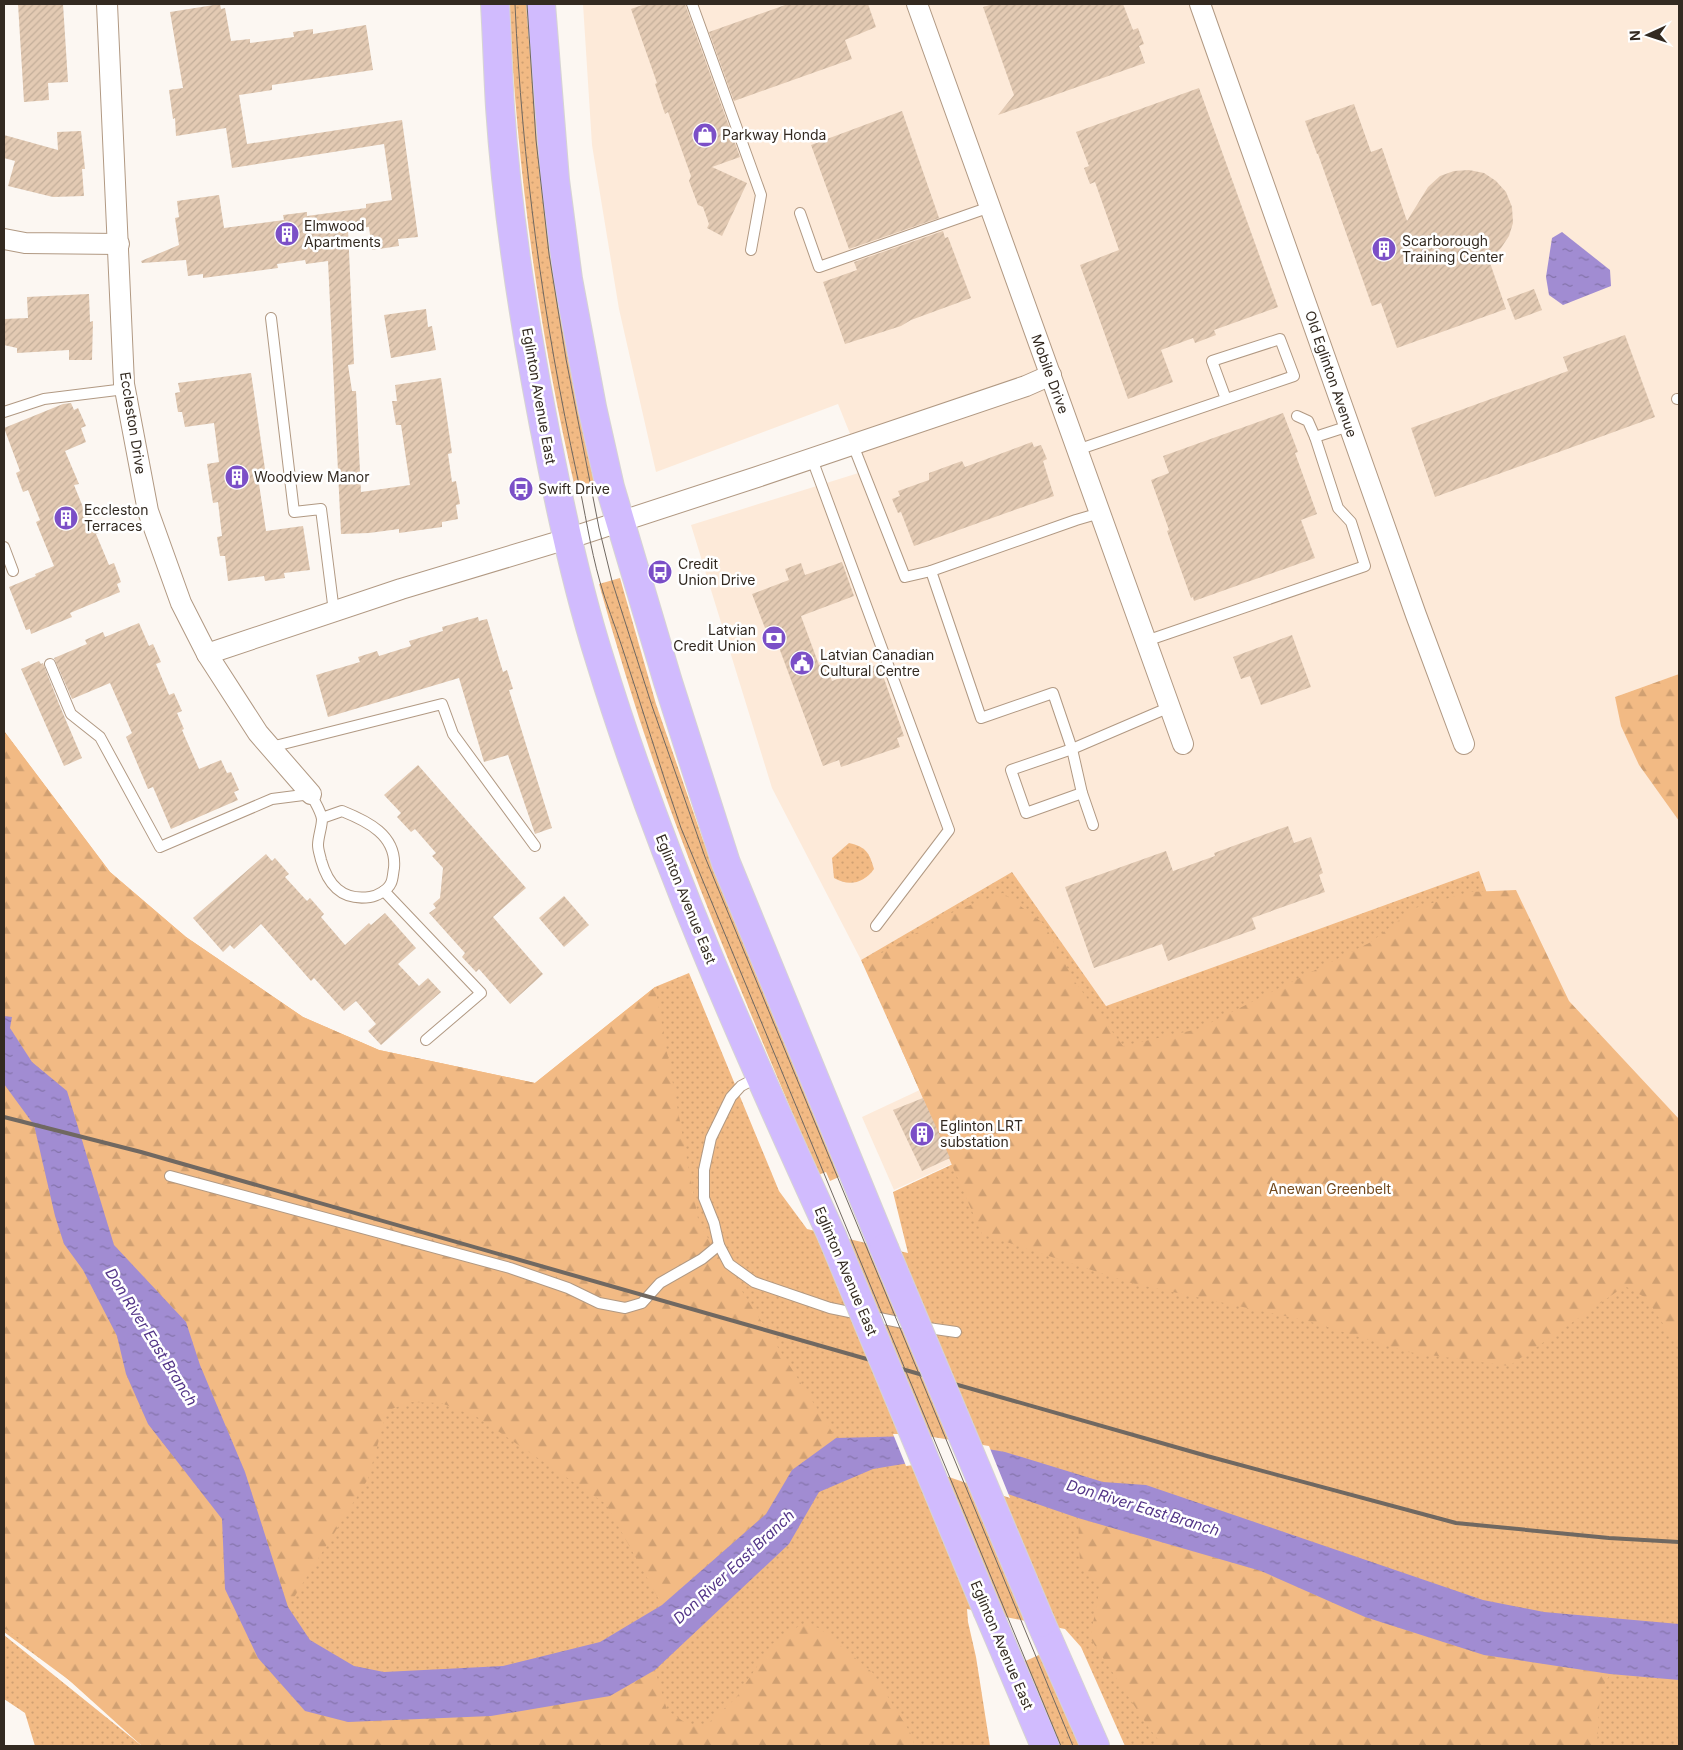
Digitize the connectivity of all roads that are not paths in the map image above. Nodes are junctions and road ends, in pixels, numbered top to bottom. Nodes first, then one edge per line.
1 (107, 4) edge
2 (495, 4) edge
3 (542, 4) edge
4 (692, 4) edge
5 (917, 4) edge
6 (1200, 4) edge
7 (990, 207) junction
8 (800, 213) dead end
9 (4, 239) edge
10 (119, 244) junction
11 (751, 250) dead end
12 (271, 318) dead end
13 (1051, 375) junction
14 (125, 389) junction
15 (1226, 398) junction
16 (4, 412) edge
17 (1296, 416) dead end
18 (1349, 426) junction
19 (1315, 437) junction
20 (853, 445) junction
21 (1077, 450) junction
22 (812, 459) junction
23 (1100, 513) junction
24 (620, 522) junction
25 (567, 539) junction
26 (4, 547) edge
27 (13, 570) dead end
28 (931, 571) junction
29 (334, 612) junction
30 (1146, 641) junction
31 (206, 654) junction
32 (50, 664) dead end
33 (1170, 707) junction
34 (1184, 744) dead end
35 (1464, 744) dead end
36 (271, 747) junction
37 (1072, 750) junction
38 (1082, 793) junction
39 (311, 794) junction
40 (322, 818) junction
41 (1093, 825) dead end
42 (535, 846) dead end
43 (384, 891) junction
44 (876, 926) dead end
45 (426, 1040) dead end
46 (759, 1077) junction
47 (170, 1176) dead end
48 (719, 1245) junction
49 (956, 1332) dead end
50 (1045, 1746) edge
51 (1095, 1746) edge

1 - 10 street, Eccleston Drive
2 - 25 main road, Eglinton Avenue East
3 - 24 main road
4 - 11 lane
5 - 7 street, Mobile Drive
6 - 18 street, Old Eglinton Avenue
7 - 8 lane
7 - 13 street, Mobile Drive
9 - 10 street
10 - 14 street, Eccleston Drive
12 - 29 lane
13 - 20 street
13 - 21 street, Mobile Drive
14 - 16 lane
14 - 31 street, Eccleston Drive
15 - 15 lane
15 - 21 lane
17 - 19 lane
18 - 19 lane
18 - 35 street, Old Eglinton Avenue
19 - 30 lane
20 - 22 street
20 - 28 lane
21 - 23 street, Mobile Drive
22 - 24 street
22 - 44 lane
23 - 28 lane
23 - 30 street, Mobile Drive
24 - 25 street
24 - 51 main road, bridge
25 - 29 street
25 - 46 main road, Eglinton Avenue East
26 - 27 lane
28 - 37 lane
29 - 31 street
30 - 33 street, Mobile Drive
31 - 36 street, Eccleston Drive
32 - 39 lane
33 - 34 street, Mobile Drive
33 - 37 lane
36 - 39 street, Eccleston Drive
36 - 42 lane
37 - 38 lane
37 - 38 lane
38 - 41 lane
39 - 40 lane
40 - 43 lane
40 - 43 lane
43 - 45 lane
46 - 48 lane
46 - 50 main road, Eglinton Avenue East, bridge
47 - 48 lane
48 - 49 lane

